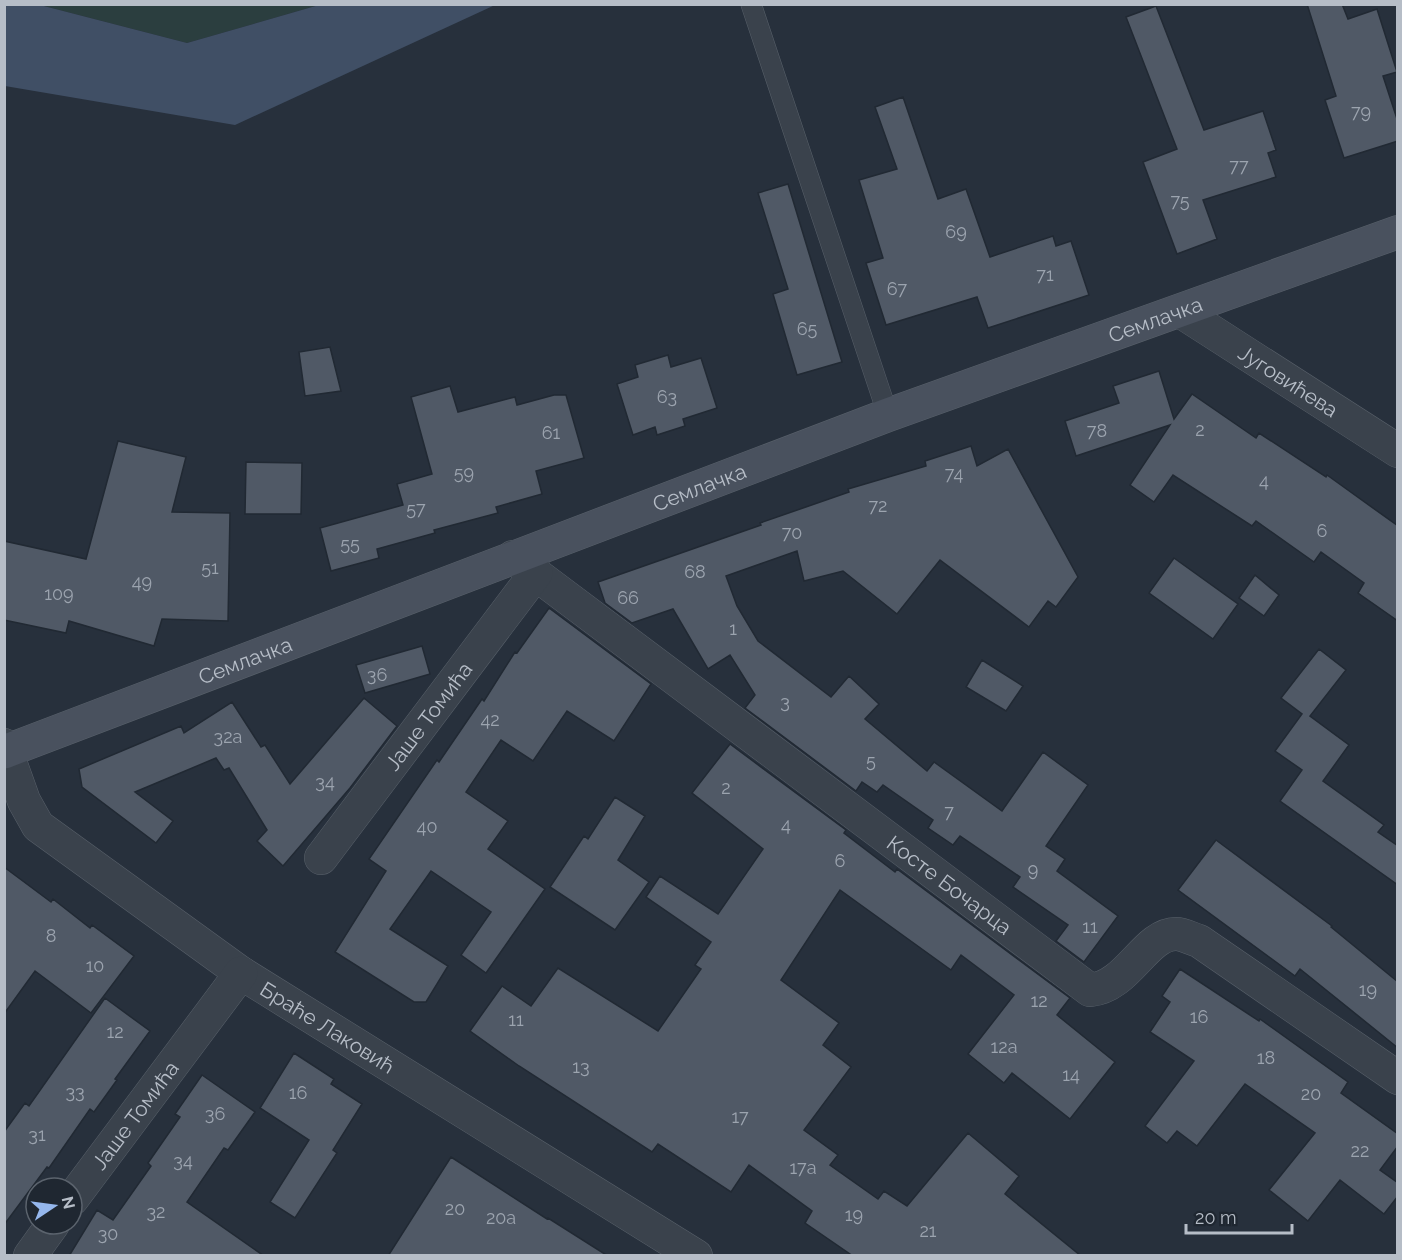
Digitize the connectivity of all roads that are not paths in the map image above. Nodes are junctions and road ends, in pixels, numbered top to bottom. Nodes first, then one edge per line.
1 (751, 4) edge
2 (1398, 232) edge
3 (1180, 311) junction
4 (888, 415) junction
5 (1398, 451) edge
6 (525, 565) junction
7 (5, 749) edge
8 (321, 858) dead end
9 (241, 973) junction
10 (1398, 1078) edge
11 (84, 1183) edge
12 (45, 1236) edge
13 (30, 1256) edge
14 (696, 1256) edge

1 - 4 lane
2 - 3 main road, Семлачка
3 - 4 main road, Семлачка
3 - 5 street, Југовићева
4 - 6 main road, Семлачка
6 - 7 main road, Семлачка
6 - 8 street, Јаше Томића
6 - 10 street, Косте Бочарца
7 - 9 street, Браће Лаковић
9 - 11 street, Јаше Томића
9 - 14 street, Браће Лаковић
12 - 13 street

